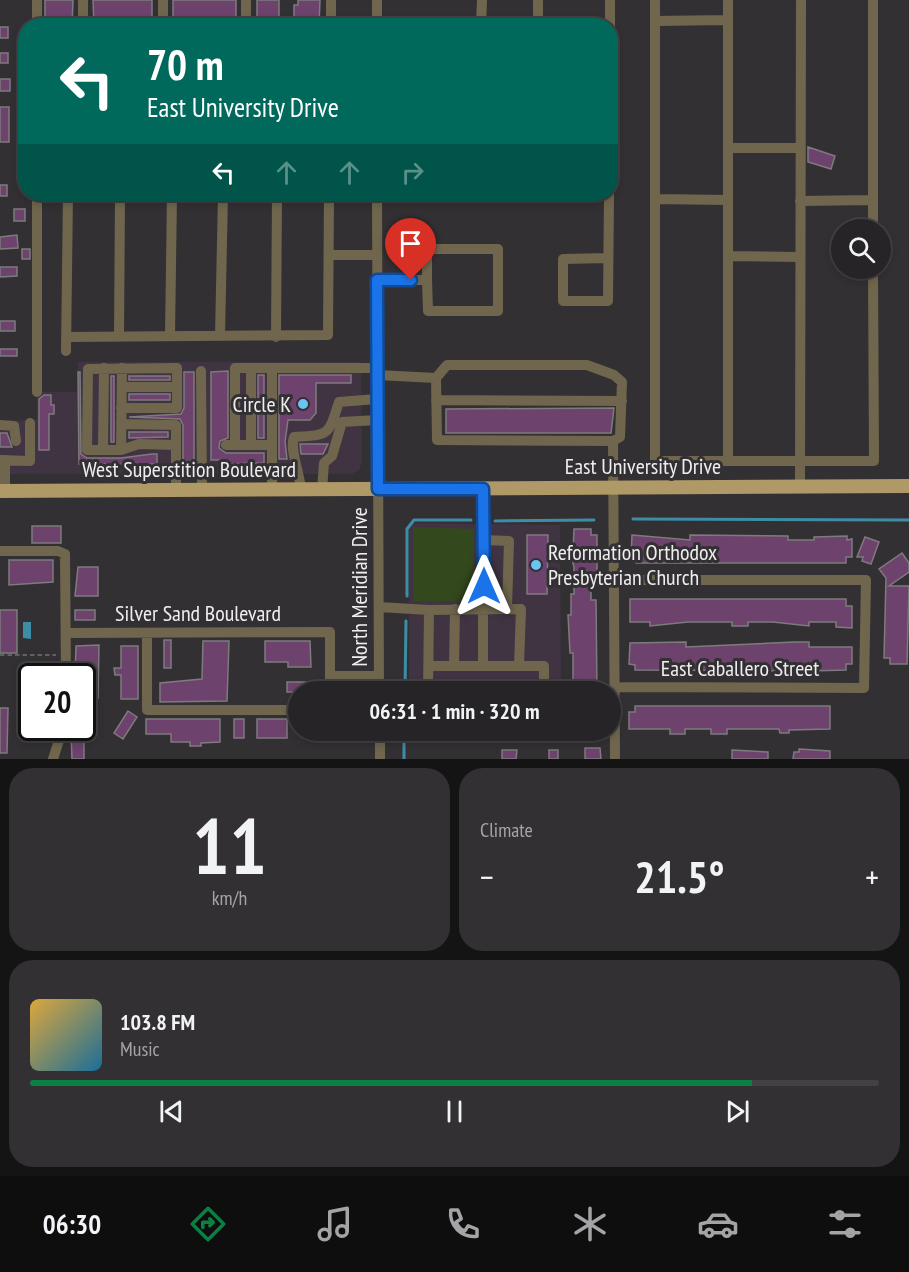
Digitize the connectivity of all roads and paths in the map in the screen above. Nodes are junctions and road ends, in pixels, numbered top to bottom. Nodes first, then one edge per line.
1 (37, 0) edge
2 (83, 0) edge
3 (163, 0) edge
4 (246, 0) edge
5 (331, 0) edge
6 (377, 0) edge
7 (482, 0) edge
8 (538, 0) edge
9 (610, 0) edge
10 (655, 0) edge
11 (728, 0) edge
12 (801, 0) edge
13 (873, 0) edge
14 (37, 18) edge
15 (83, 18) edge
16 (163, 18) edge
17 (246, 18) edge
18 (331, 18) edge
19 (377, 18) edge
20 (481, 18) edge
21 (538, 18) edge
22 (610, 18) edge
23 (728, 20) junction
24 (655, 21) junction
25 (728, 148) junction
26 (800, 148) junction
27 (655, 199) junction
28 (728, 200) junction
29 (37, 201) edge
30 (68, 201) edge
31 (120, 201) edge
32 (172, 201) edge
33 (223, 201) edge
34 (277, 201) edge
35 (329, 201) edge
36 (377, 201) edge
37 (609, 201) edge
38 (800, 201) junction
39 (873, 201) junction
40 (873, 219) edge
41 (329, 255) junction
42 (377, 255) junction
43 (728, 256) junction
44 (800, 257) junction
45 (608, 258) junction
46 (873, 279) edge
47 (377, 280) junction
48 (428, 280) junction
49 (170, 336) junction
50 (220, 336) junction
51 (67, 337) junction
52 (119, 337) junction
53 (276, 337) junction
54 (66, 351) dead end
55 (104, 368) junction
56 (122, 368) junction
57 (251, 368) junction
58 (272, 368) junction
59 (201, 371) dead end
60 (377, 371) junction
61 (436, 378) junction
62 (122, 387) junction
63 (177, 387) junction
64 (37, 392) dead end
65 (316, 394) dead end
66 (377, 399) junction
67 (436, 400) junction
68 (622, 401) junction
69 (122, 408) junction
70 (288, 420) dead end
71 (377, 420) junction
72 (30, 423) dead end
73 (121, 424) junction
74 (0, 425) edge
75 (613, 441) junction
76 (176, 445) junction
77 (251, 445) junction
78 (272, 445) junction
79 (103, 450) junction
80 (121, 450) junction
81 (7, 460) edge
82 (728, 461) junction
83 (800, 462) junction
84 (800, 486) junction
85 (909, 486) edge
86 (613, 487) junction
87 (378, 489) junction
88 (483, 489) junction
89 (176, 490) junction
90 (202, 490) junction
91 (272, 490) junction
92 (300, 490) junction
93 (322, 490) junction
94 (3, 491) edge
95 (484, 540) junction
96 (0, 551) edge
97 (614, 580) junction
98 (379, 607) junction
99 (455, 609) junction
100 (484, 609) junction
101 (507, 609) junction
102 (429, 610) junction
103 (66, 633) junction
104 (147, 633) junction
105 (0, 655) edge
106 (66, 655) junction
107 (66, 663) edge
108 (519, 665) junction
109 (429, 666) junction
110 (454, 666) junction
111 (483, 666) junction
112 (330, 676) junction
113 (379, 676) junction
114 (330, 681) edge
115 (379, 681) edge
116 (428, 681) edge
117 (544, 681) edge
118 (615, 681) edge
119 (621, 687) edge
120 (288, 710) edge
121 (59, 741) edge
122 (380, 741) edge
123 (615, 741) edge
124 (53, 759) edge
125 (380, 759) edge
126 (615, 759) edge

1 - 14 street
2 - 15 street
3 - 16 street
4 - 17 street
5 - 18 street
6 - 19 street
7 - 20 street
8 - 21 street
9 - 22 street
10 - 24 street
11 - 23 street
12 - 26 street
13 - 39 street
23 - 24 street
23 - 25 street
24 - 27 street
25 - 26 street
25 - 28 street
26 - 38 street
27 - 28 street
27 - 82 street
28 - 43 street
29 - 64 street
30 - 51 street
31 - 52 street
32 - 49 street
33 - 50 street
34 - 53 street
35 - 41 street
36 - 42 street, North Meridian Drive
37 - 45 street
38 - 39 street
38 - 44 street
39 - 40 street
41 - 42 street
41 - 53 street
42 - 47 street, North Meridian Drive
43 - 44 street
43 - 82 street
44 - 83 street
45 - 45 street
46 - 83 street
47 - 48 street
47 - 60 street, North Meridian Drive
48 - 48 street
49 - 50 street
49 - 52 street
50 - 53 street
51 - 52 street
51 - 54 street
55 - 56 street
55 - 79 street
55 - 79 street
56 - 62 street
56 - 63 street
57 - 58 street
57 - 77 street
57 - 77 street
58 - 60 street
58 - 78 street
59 - 90 street
60 - 61 street
60 - 66 street, North Meridian Drive
61 - 67 street
61 - 68 street
62 - 63 street
62 - 69 street
63 - 69 street
65 - 70 path
66 - 71 street, North Meridian Drive
66 - 92 street
67 - 68 street
67 - 75 street
68 - 75 street
69 - 73 street
71 - 87 street, North Meridian Drive
71 - 93 street
72 - 81 street
73 - 76 street
73 - 80 street
74 - 81 street
75 - 86 street
76 - 80 street
76 - 89 street
77 - 78 street
78 - 91 street
79 - 80 street
81 - 94 street
82 - 83 street
83 - 84 street
84 - 85 main road, East University Drive
84 - 86 main road, East University Drive
86 - 88 main road, East University Drive
86 - 97 street
87 - 88 main road, East University Drive
87 - 93 main road, West Superstition Boulevard
87 - 98 street, North Meridian Drive
88 - 95 street
89 - 90 main road, West Superstition Boulevard
89 - 94 main road, West Superstition Boulevard
90 - 91 main road, West Superstition Boulevard
91 - 92 main road, West Superstition Boulevard
92 - 93 main road, West Superstition Boulevard
95 - 100 street
95 - 101 street
96 - 103 street
97 - 118 street
97 - 119 street, East Caballero Street
98 - 102 street
98 - 113 street, North Meridian Drive
99 - 100 street
99 - 102 street
99 - 110 street
100 - 101 street
100 - 111 street
101 - 108 street
102 - 109 street
103 - 104 street, Silver Sand Boulevard
103 - 106 street
104 - 112 street, Silver Sand Boulevard
104 - 120 street
105 - 106 path
106 - 107 street
108 - 111 street
108 - 117 street
109 - 110 street
109 - 116 street
110 - 111 street
112 - 113 street
112 - 114 street
113 - 115 street, North Meridian Drive
121 - 124 street
122 - 125 street
123 - 126 street

